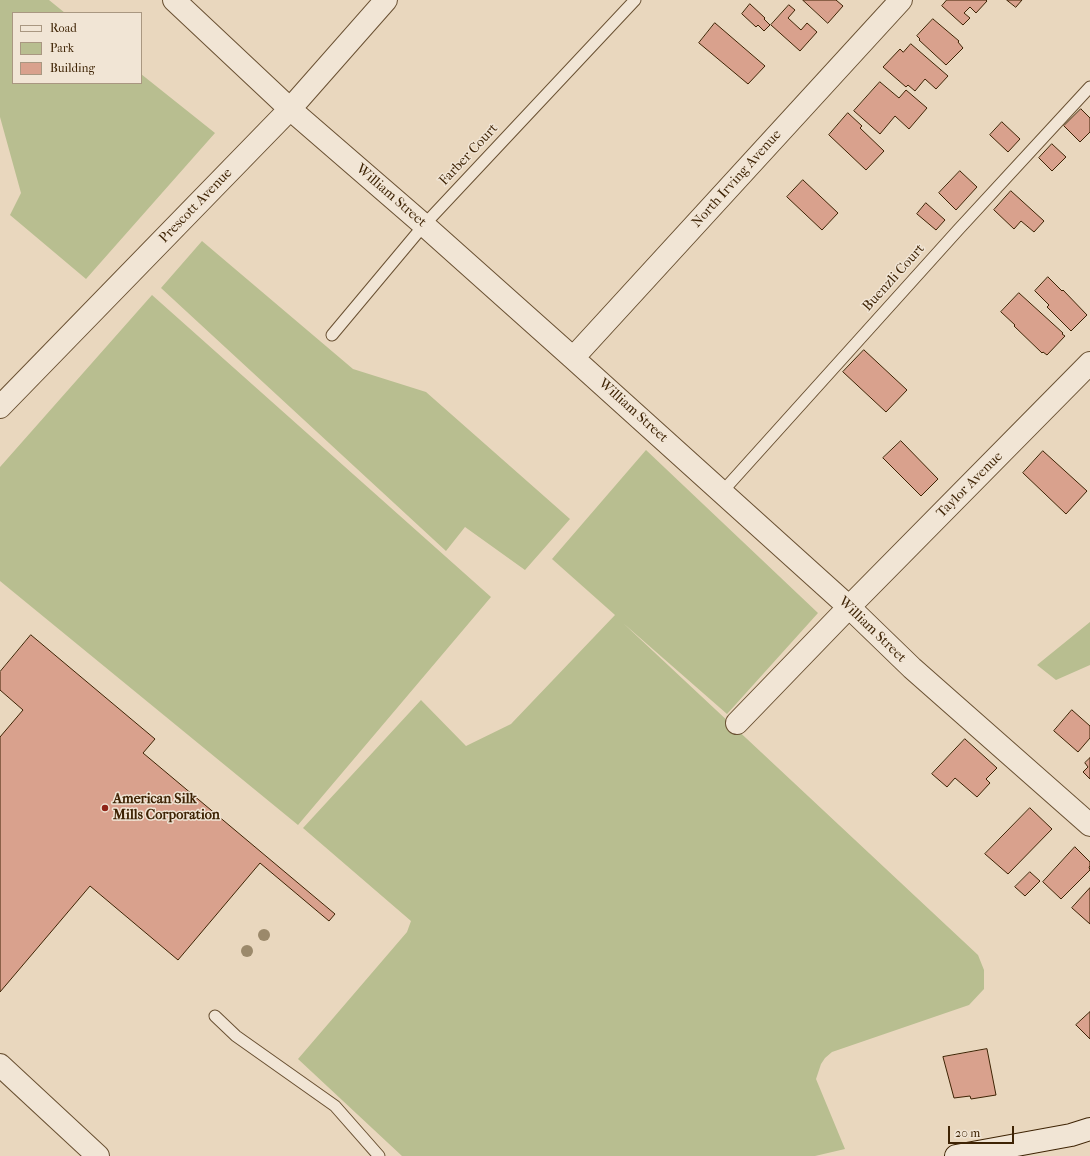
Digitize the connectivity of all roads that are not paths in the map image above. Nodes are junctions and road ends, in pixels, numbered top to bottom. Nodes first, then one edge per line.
1 (174, 0) edge
2 (386, 0) edge
3 (635, 0) edge
4 (901, 0) edge
5 (1090, 87) edge
6 (290, 109) junction
7 (424, 225) junction
8 (332, 335) dead end
9 (573, 358) junction
10 (1090, 363) edge
11 (0, 407) edge
12 (722, 492) junction
13 (849, 607) junction
14 (737, 723) dead end
15 (1090, 825) edge
16 (215, 1016) dead end
17 (0, 1065) edge
18 (1090, 1129) edge
19 (98, 1156) edge
20 (379, 1156) edge
21 (956, 1156) edge

1 - 6 street, William Street
2 - 6 street, Prescott Avenue
3 - 7 lane, Farber Court
4 - 9 street, North Irving Avenue
5 - 12 lane, Buenzli Court
6 - 7 street, William Street
6 - 11 street, Prescott Avenue
7 - 8 lane, Farber Court
7 - 9 street, William Street
9 - 12 street, William Street
10 - 13 street, Taylor Avenue
12 - 13 street, William Street
13 - 14 street, Taylor Avenue
13 - 15 street, William Street
16 - 20 lane
17 - 19 street
18 - 21 street

